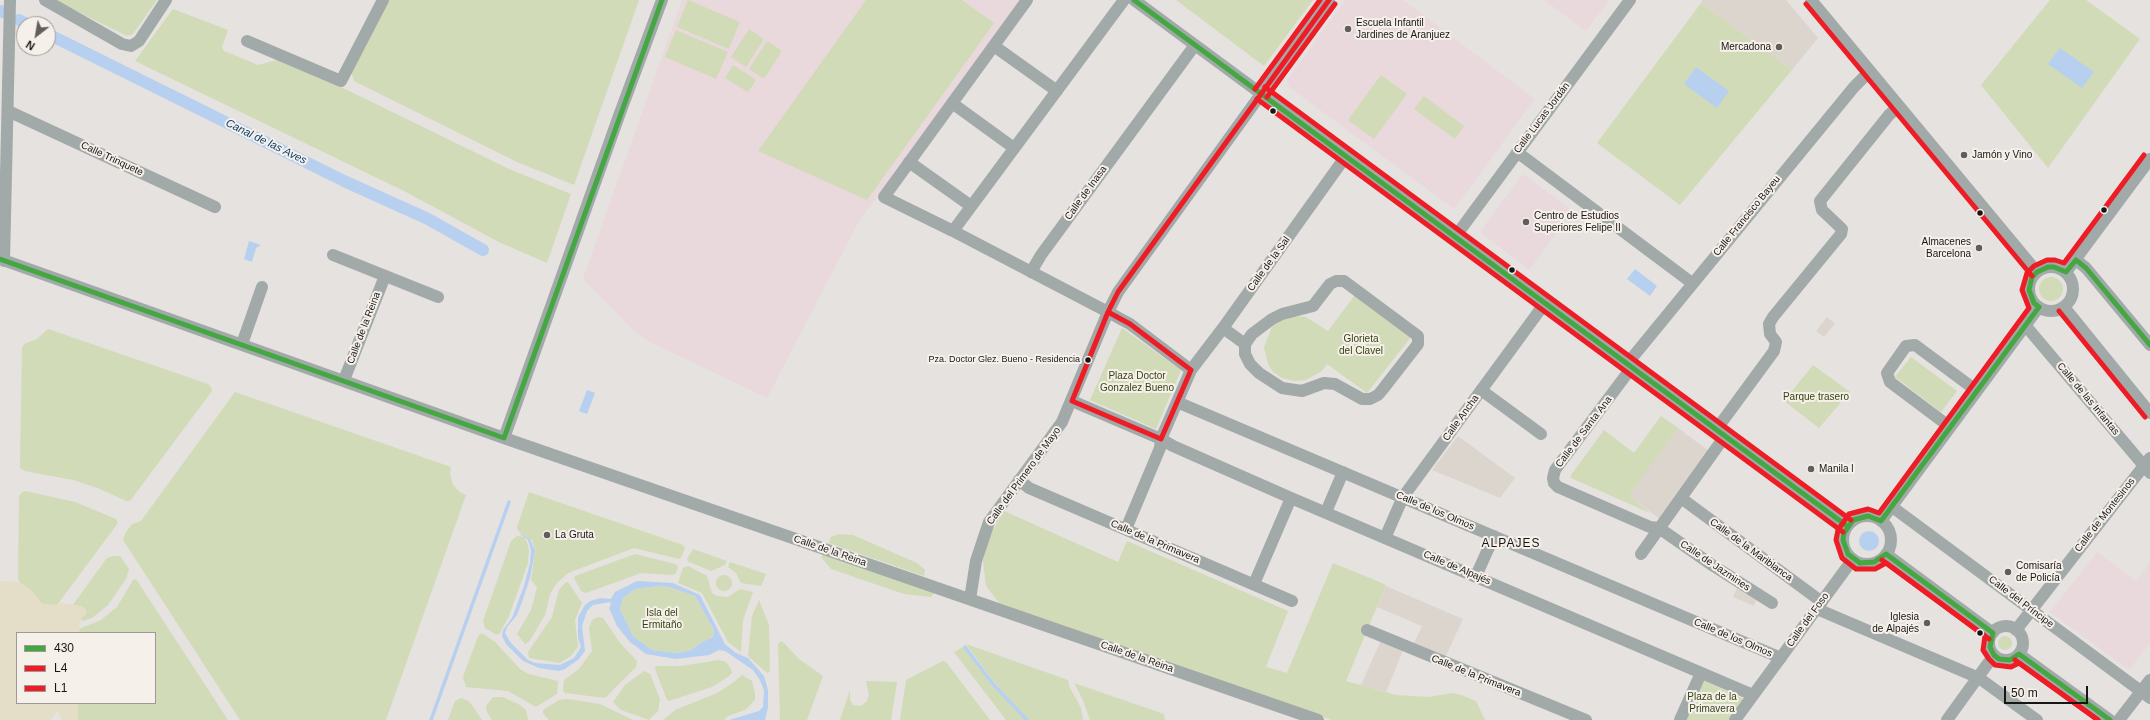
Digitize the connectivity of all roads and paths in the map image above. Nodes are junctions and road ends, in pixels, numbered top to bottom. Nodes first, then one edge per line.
1 (10, 0) edge
2 (45, 0) edge
3 (166, 0) edge
4 (383, 0) edge
5 (662, 0) edge
6 (1027, 0) edge
7 (1124, 0) edge
8 (1134, 0) edge
9 (1329, 0) edge
10 (1630, 0) edge
11 (1811, 0) edge
12 (247, 41) dead end
13 (1195, 45) junction
14 (994, 46) junction
15 (1870, 71) junction
16 (1056, 91) junction
17 (1261, 94) junction
18 (952, 103) junction
19 (1899, 106) junction
20 (8, 111) junction
21 (1014, 148) junction
22 (1517, 152) junction
23 (1346, 156) junction
24 (909, 162) junction
25 (2148, 165) edge
26 (971, 206) junction
27 (215, 207) dead end
28 (953, 231) junction
29 (1455, 237) junction
30 (333, 255) dead end
31 (2, 260) edge
32 (2076, 260) junction
33 (1031, 272) junction
34 (2037, 272) junction
35 (2066, 272) junction
36 (385, 276) junction
37 (1692, 283) junction
38 (262, 287) dead end
39 (438, 297) dead end
40 (1545, 304) junction
41 (2039, 307) junction
42 (2064, 307) junction
43 (1108, 312) junction
44 (2025, 325) junction
45 (1223, 328) junction
46 (242, 344) junction
47 (1246, 344) junction
48 (2150, 345) edge
49 (1629, 366) junction
50 (1191, 370) junction
51 (344, 380) junction
52 (1481, 390) junction
53 (1976, 391) junction
54 (1072, 401) junction
55 (1178, 402) junction
56 (2150, 413) edge
57 (1950, 427) junction
58 (1721, 433) junction
59 (1540, 434) dead end
60 (504, 438) junction
61 (1161, 439) junction
62 (2148, 466) edge
63 (1343, 472) junction
64 (1019, 480) junction
65 (1403, 497) junction
66 (1291, 498) junction
67 (1680, 498) junction
68 (1891, 506) junction
69 (1326, 512) junction
70 (1881, 520) junction
71 (1847, 526) junction
72 (1659, 528) junction
73 (1126, 529) junction
74 (1494, 536) junction
75 (1385, 538) junction
76 (1641, 554) dead end
77 (1886, 554) junction
78 (1853, 559) junction
79 (1476, 576) junction
80 (1254, 584) junction
81 (970, 599) junction
82 (1292, 601) dead end
83 (1772, 603) dead end
84 (1819, 606) junction
85 (2031, 610) junction
86 (1366, 630) dead end
87 (2016, 630) junction
88 (1992, 633) junction
89 (2019, 654) junction
90 (1994, 655) junction
91 (1781, 658) junction
92 (1701, 673) junction
93 (1979, 678) junction
94 (2150, 680) edge
95 (2146, 694) edge
96 (1753, 696) junction
97 (1318, 720) edge
98 (1586, 720) edge
99 (1680, 720) edge
100 (1735, 720) edge
101 (1947, 720) edge
102 (2037, 720) edge
103 (2110, 720) edge
104 (2119, 720) edge

1 - 20 street
2 - 3 street
4 - 12 street
5 - 60 street
6 - 14 street
7 - 16 street
8 - 13 street
9 - 17 street
10 - 22 street, Calle Lucas Jordán
11 - 15 street
13 - 17 street
13 - 33 street, Calle de Inasa
14 - 16 street
14 - 18 street
15 - 19 street
15 - 37 street, Calle Francisco Bayeu
16 - 21 street
17 - 23 street
17 - 43 street
18 - 21 street
18 - 24 street
19 - 34 street
19 - 58 street
20 - 27 street, Calle Trinquete
20 - 31 street
21 - 26 street
22 - 29 street, Calle Lucas Jordán
22 - 37 street
23 - 29 street
23 - 45 street, Calle de la Sal
24 - 26 street
24 - 28 street
25 - 32 street
26 - 28 street
28 - 33 street
29 - 40 street
30 - 36 street
31 - 46 street, Calle de la Reina
32 - 35 street
32 - 48 street
33 - 43 street
34 - 35 street
34 - 41 street
35 - 42 street
36 - 39 street
36 - 51 street, Calle de la Reina
37 - 49 street, Calle Francisco Bayeu
38 - 46 street
40 - 49 street
40 - 52 street, Calle Ancha
41 - 42 street
41 - 44 street
42 - 56 street
43 - 50 street
43 - 54 street, Calle del Primero de Mayo
44 - 53 street
44 - 62 street, Calle de las Infantas
45 - 47 street
45 - 50 street, Calle de la Sal
46 - 51 street, Calle de la Reina
47 - 47 street
49 - 58 street
49 - 72 street, Calle de Santa Ana
50 - 55 street, Calle de la Sal
51 - 60 street, Calle de la Reina
52 - 59 street
52 - 65 street, Calle Ancha
53 - 57 street
53 - 57 street
54 - 61 street, Calle de Alpajés
54 - 64 street, Calle del Primero de Mayo
55 - 61 street, Calle de la Sal
55 - 63 street, Calle de los Olmos
57 - 68 street
58 - 67 street
58 - 71 street
60 - 81 street, Calle de la Reina
61 - 66 street, Calle de Alpajés
61 - 73 street
62 - 85 street, Calle de Montesinos
63 - 65 street, Calle de los Olmos
63 - 69 street
64 - 73 street, Calle de la Primavera
64 - 81 street, Calle del Primero de Mayo
65 - 74 street, Calle de los Olmos
65 - 75 street, Calle Ancha
66 - 69 street, Calle de Alpajés
66 - 80 street
67 - 72 street
67 - 84 street, Calle de la Mariblanca
68 - 70 street
68 - 85 street, Calle del Príncipe
69 - 75 street, Calle de Alpajés
70 - 71 street
70 - 77 street
71 - 78 street
72 - 76 street
72 - 83 street, Calle de Jazmines
73 - 80 street, Calle de la Primavera
74 - 79 street
74 - 91 street, Calle de los Olmos
75 - 79 street, Calle de Alpajés
77 - 78 street
77 - 88 street
78 - 84 street, Calle del Foso
79 - 92 street, Calle de Alpajés
80 - 82 street, Calle de la Primavera
81 - 97 street, Calle de la Reina
84 - 91 street, Calle del Foso
84 - 93 street
85 - 87 street, Calle de Montesinos
85 - 95 street, Calle del Príncipe
86 - 98 street, Calle de la Primavera
87 - 88 street
87 - 89 street
88 - 90 street
89 - 90 street
89 - 103 street
90 - 93 street
91 - 96 street, Calle del Foso
92 - 96 street, Calle de Alpajés
92 - 99 street
93 - 101 street
93 - 102 street
94 - 95 street
95 - 104 street
96 - 100 street, Calle del Foso

